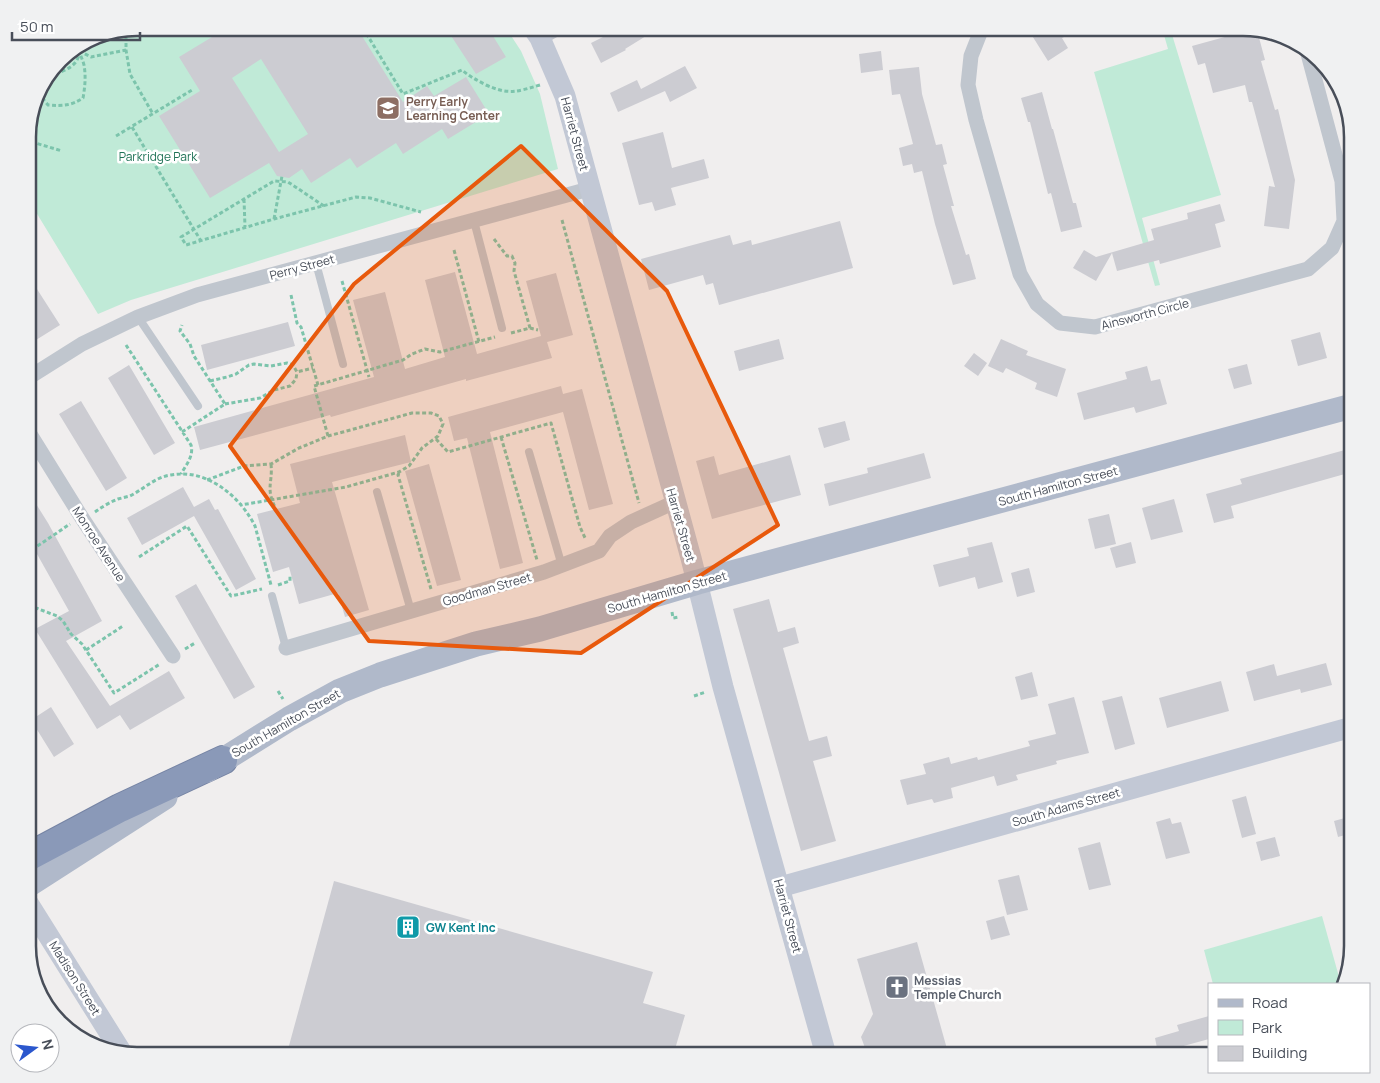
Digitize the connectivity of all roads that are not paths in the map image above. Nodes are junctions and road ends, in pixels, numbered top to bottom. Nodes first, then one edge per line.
1 (545, 36) edge
2 (979, 36) edge
3 (1310, 62) edge
4 (590, 189) junction
5 (474, 221) junction
6 (1344, 221) edge
7 (1344, 221) edge
8 (316, 264) junction
9 (138, 317) junction
10 (503, 331) road end
11 (344, 364) dead end
12 (36, 373) edge
13 (198, 406) dead end
14 (1344, 408) edge
15 (36, 444) edge
16 (529, 452) dead end
17 (376, 492) dead end
18 (675, 502) junction
19 (562, 566) junction
20 (698, 582) junction
21 (272, 596) dead end
22 (411, 612) junction
23 (286, 648) joint
24 (173, 656) road end
25 (1344, 729) edge
26 (223, 760) junction
27 (36, 853) edge
28 (36, 880) edge
29 (780, 888) junction
30 (36, 917) edge
31 (117, 1045) edge
32 (824, 1047) edge

1 - 4 street, Harriet Street
2 - 6 street, Ainsworth Circle
3 - 7 street, Ainsworth Circle
4 - 5 street, Perry Street
4 - 18 street, Harriet Street
5 - 8 street, Perry Street
5 - 10 lane
8 - 9 street, Perry Street
8 - 11 lane
9 - 12 street, Perry Street
9 - 13 lane
14 - 20 main road, South Hamilton Street
15 - 24 street, Monroe Avenue
16 - 19 lane
17 - 22 lane
18 - 19 street, Goodman Street
18 - 20 street, Harriet Street
19 - 22 street, Goodman Street
20 - 26 main road, South Hamilton Street
20 - 29 street, Harriet Street
21 - 23 lane
22 - 23 street, Goodman Street
25 - 29 street, South Adams Street
26 - 27 highway
26 - 28 main road, South Hamilton Street
29 - 32 street, Harriet Street
30 - 31 street, Madison Street

